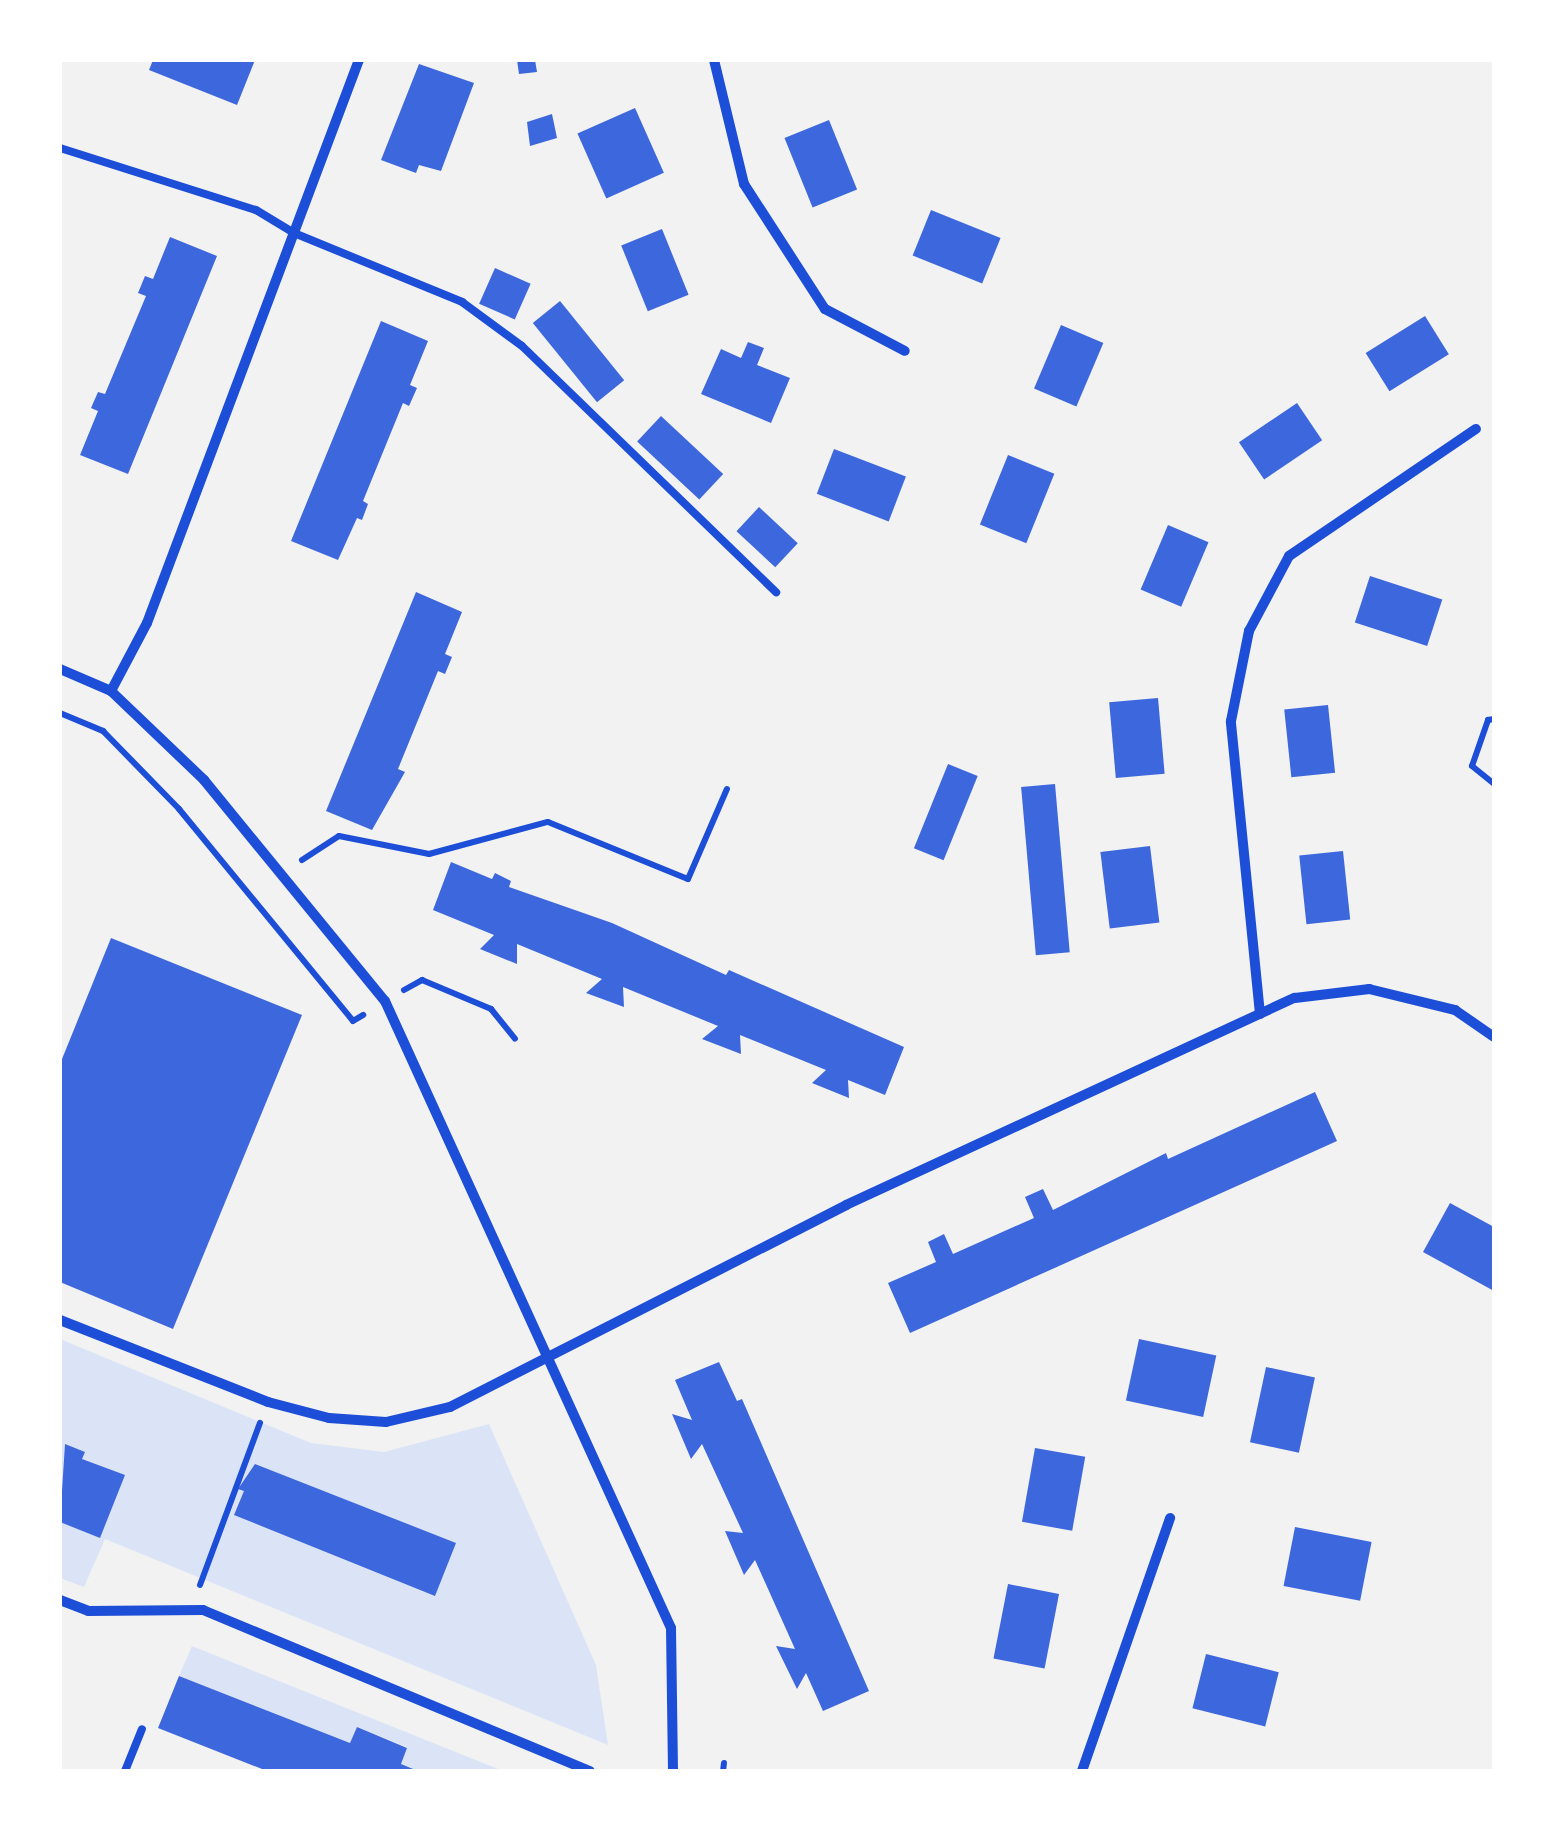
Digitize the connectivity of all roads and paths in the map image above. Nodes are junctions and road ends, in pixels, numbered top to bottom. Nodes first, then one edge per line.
1 (359, 60) edge
2 (714, 60) edge
3 (60, 148) edge
4 (294, 233) junction
5 (906, 351) dead end
6 (1476, 429) dead end
7 (776, 592) dead end
8 (60, 669) edge
9 (112, 691) junction
10 (60, 713) edge
11 (1494, 719) edge
12 (1492, 783) edge
13 (726, 789) dead end
14 (284, 872) junction
15 (385, 1001) junction
16 (1260, 1014) junction
17 (1494, 1037) edge
18 (515, 1039) dead end
19 (60, 1320) edge
20 (549, 1354) junction
21 (268, 1402) junction
22 (1170, 1518) dead end
23 (60, 1600) edge
24 (203, 1610) junction
25 (142, 1729) dead end
26 (125, 1771) edge
27 (590, 1771) edge
28 (674, 1771) edge
29 (1082, 1771) edge

1 - 4 street
2 - 5 street
3 - 4 lane
4 - 7 lane
4 - 9 street
6 - 16 street
8 - 9 street
9 - 14 street
10 - 15 path
11 - 12 path
13 - 14 path
14 - 15 street
15 - 18 path
15 - 20 street
16 - 17 street
16 - 20 street
19 - 21 street
20 - 21 street
20 - 28 street
21 - 24 path
22 - 29 street
23 - 24 street
24 - 27 street
25 - 26 lane

